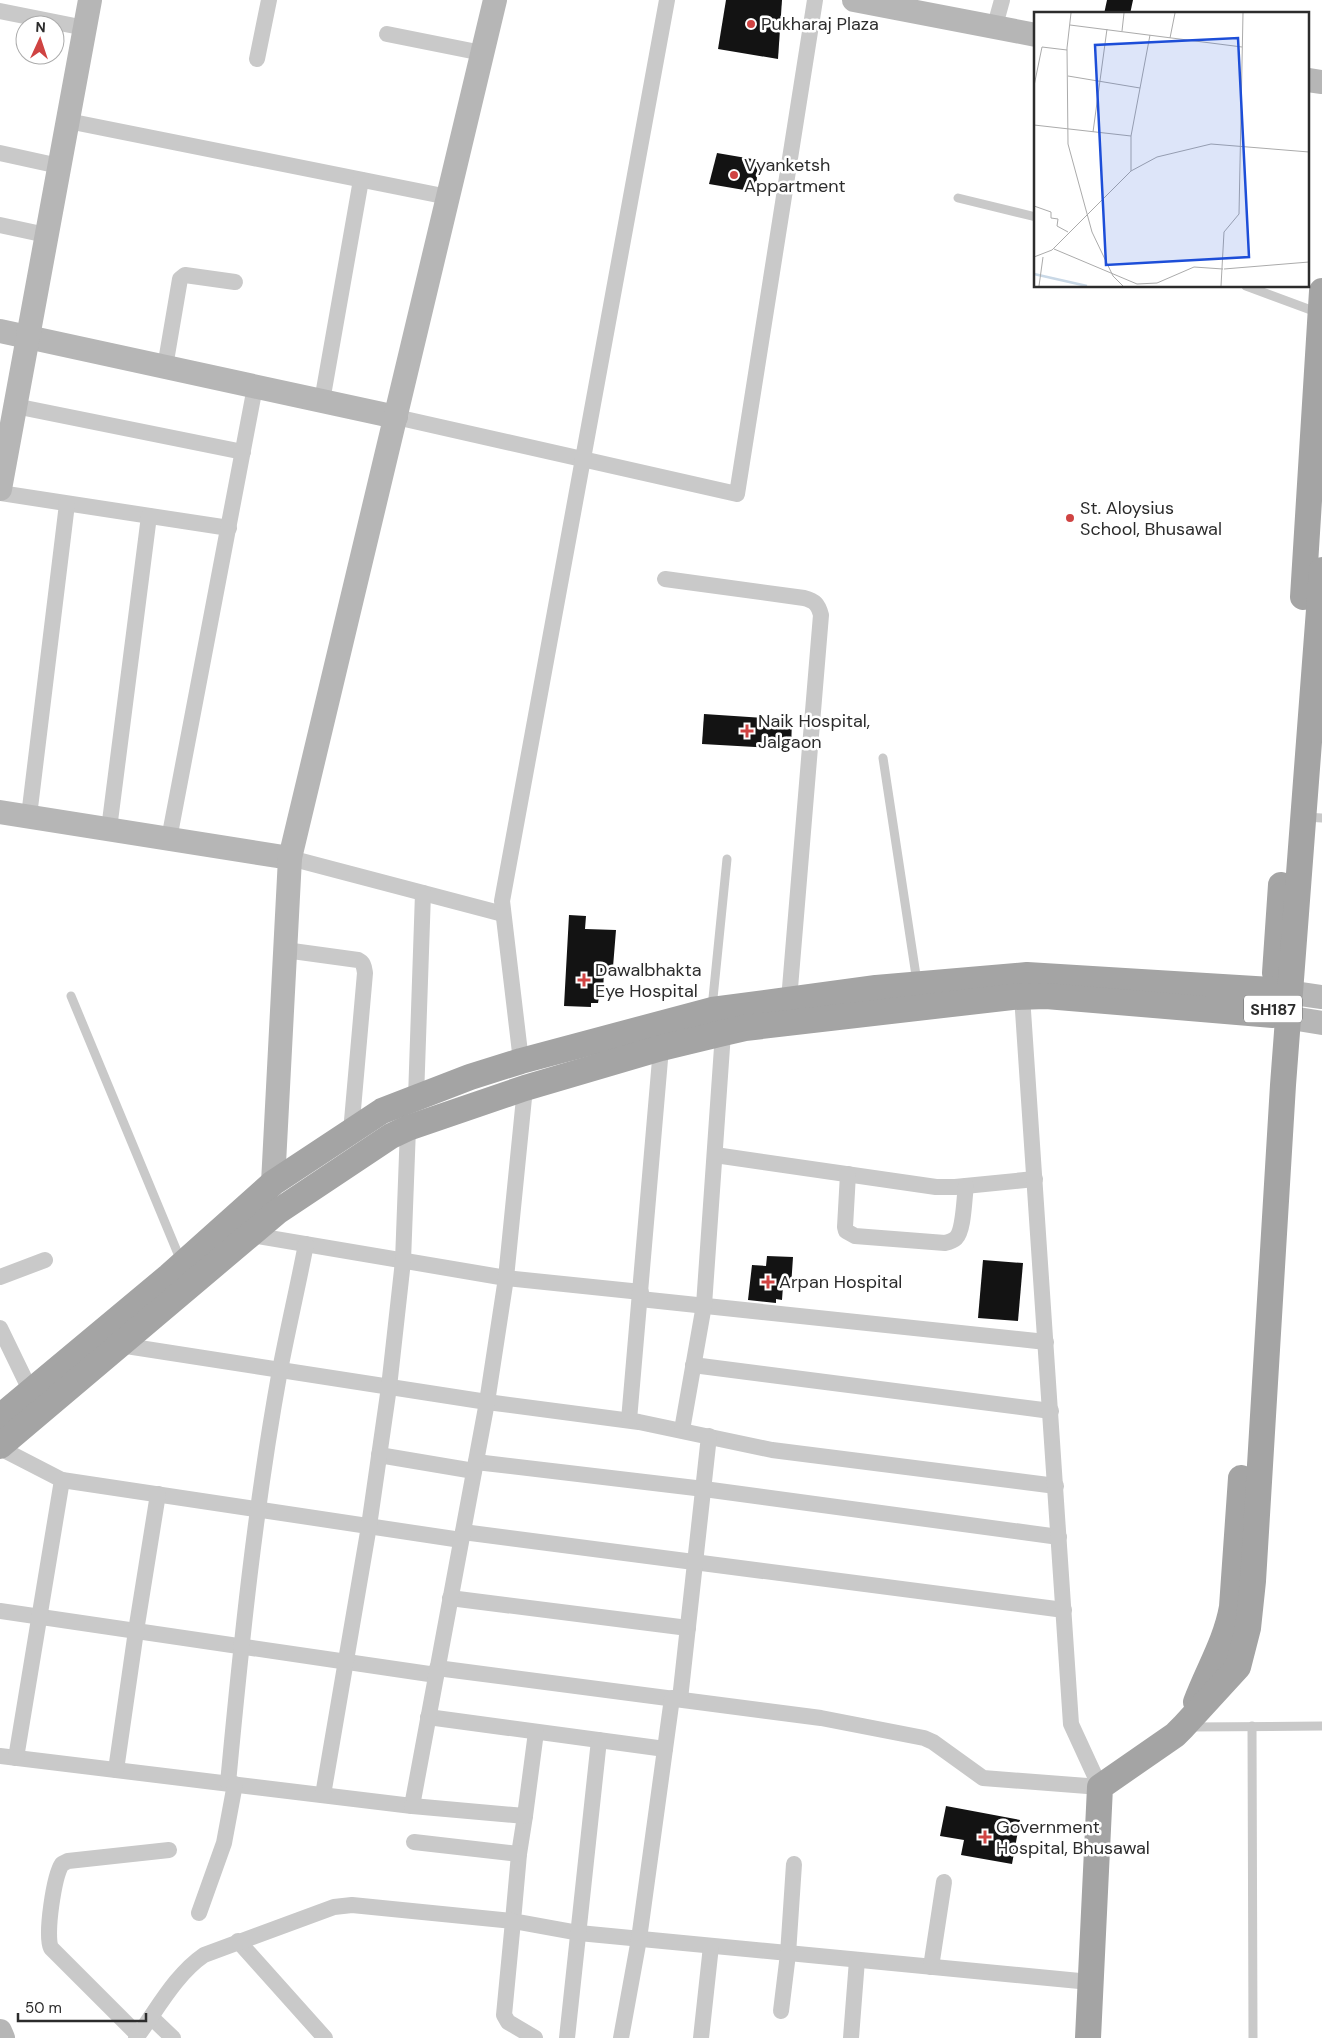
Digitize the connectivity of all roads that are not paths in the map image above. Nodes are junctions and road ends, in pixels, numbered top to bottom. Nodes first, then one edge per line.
1 (90, 0) edge
2 (268, 0) edge
3 (495, 0) edge
4 (667, 0) edge
5 (815, 0) edge
6 (854, 0) edge
7 (1002, 0) edge
8 (881, 3) edge
9 (0, 11) edge
10 (85, 28) junction
11 (994, 29) junction
12 (387, 34) dead end
13 (1034, 35) edge
14 (482, 53) junction
15 (257, 59) dead end
16 (68, 121) junction
17 (0, 153) edge
18 (59, 166) junction
19 (361, 180) junction
20 (448, 197) junction
21 (958, 198) dead end
22 (1034, 216) edge
23 (0, 225) edge
24 (46, 235) junction
25 (235, 282) dead end
26 (1255, 288) edge
27 (1321, 302) edge
28 (0, 331) edge
29 (28, 337) junction
30 (165, 367) junction
31 (255, 386) junction
32 (322, 401) junction
33 (15, 406) junction
34 (396, 417) junction
35 (243, 452) junction
36 (582, 459) junction
37 (0, 489) edge
38 (0, 493) edge
39 (67, 504) junction
40 (149, 516) junction
41 (228, 528) junction
42 (1322, 570) edge
43 (665, 579) dead end
44 (883, 758) dead end
45 (0, 812) edge
46 (29, 816) junction
47 (1313, 818) edge
48 (109, 829) junction
49 (169, 839) junction
50 (290, 858) junction
51 (727, 859) dead end
52 (423, 893) junction
53 (503, 914) junction
54 (285, 950) junction
55 (918, 984) junction
56 (71, 996) dead end
57 (1022, 996) junction
58 (1322, 997) edge
59 (789, 1000) junction
60 (1282, 1004) junction
61 (718, 1021) junction
62 (1322, 1023) edge
63 (661, 1048) junction
64 (521, 1061) junction
65 (526, 1088) junction
66 (416, 1098) junction
67 (408, 1128) junction
68 (351, 1132) junction
69 (715, 1155) junction
70 (848, 1174) junction
71 (1035, 1179) junction
72 (273, 1183) junction
73 (966, 1186) junction
74 (252, 1235) junction
75 (306, 1244) junction
76 (45, 1260) dead end
77 (403, 1261) junction
78 (182, 1265) junction
79 (0, 1277) edge
80 (506, 1278) junction
81 (641, 1296) junction
82 (704, 1306) junction
83 (0, 1330) edge
84 (1046, 1342) junction
85 (120, 1345) junction
86 (693, 1365) junction
87 (280, 1370) junction
88 (389, 1387) junction
89 (31, 1392) junction
90 (487, 1402) junction
91 (1051, 1411) junction
92 (0, 1418) edge
93 (629, 1420) junction
94 (682, 1430) junction
95 (709, 1436) junction
96 (0, 1447) edge
97 (379, 1455) junction
98 (475, 1466) junction
99 (62, 1480) junction
100 (1056, 1486) junction
101 (704, 1489) junction
102 (158, 1494) junction
103 (258, 1510) junction
104 (369, 1526) junction
105 (462, 1536) junction
106 (1059, 1536) junction
107 (695, 1561) junction
108 (450, 1598) junction
109 (1064, 1610) junction
110 (0, 1611) edge
111 (40, 1617) junction
112 (688, 1628) junction
113 (136, 1631) junction
114 (241, 1646) junction
115 (346, 1662) junction
116 (437, 1671) junction
117 (676, 1699) junction
118 (428, 1717) junction
119 (1186, 1723) junction
120 (1252, 1726) junction
121 (1322, 1726) edge
122 (536, 1732) junction
123 (598, 1740) junction
124 (665, 1749) junction
125 (8, 1757) edge
126 (116, 1770) junction
127 (231, 1784) junction
128 (1100, 1787) junction
129 (323, 1795) junction
130 (412, 1806) junction
131 (525, 1816) junction
132 (414, 1842) dead end
133 (169, 1850) dead end
134 (519, 1854) junction
135 (794, 1864) dead end
136 (944, 1882) dead end
137 (199, 1913) dead end
138 (513, 1921) junction
139 (579, 1933) junction
140 (639, 1939) junction
141 (238, 1941) junction
142 (711, 1946) junction
143 (788, 1954) junction
144 (857, 1960) junction
145 (931, 1967) junction
146 (1090, 1982) junction
147 (781, 2011) dead end
148 (151, 2017) junction
149 (0, 2031) edge
150 (137, 2036) edge
151 (2, 2038) edge
152 (174, 2038) edge
153 (325, 2038) edge
154 (535, 2038) edge
155 (567, 2038) edge
156 (621, 2038) edge
157 (701, 2038) edge
158 (851, 2038) edge
159 (1088, 2038) edge
160 (1253, 2038) edge

1 - 10 street
2 - 15 street
3 - 14 street
4 - 36 street
5 - 36 street
6 - 8 street
7 - 11 street
8 - 11 street
9 - 10 street
10 - 16 street
11 - 13 street
12 - 14 street
14 - 20 street
16 - 18 street
16 - 19 street
17 - 18 street
18 - 24 street
19 - 20 street
19 - 32 street
20 - 34 street
21 - 22 lane
23 - 24 street
24 - 29 street
25 - 30 street
26 - 27 lane
27 - 60 main road, SH187
28 - 29 street
29 - 30 street
29 - 33 street
30 - 31 street
31 - 32 street
31 - 35 street
32 - 34 street
33 - 35 street
33 - 37 street
34 - 36 street
34 - 50 street
35 - 41 street
36 - 53 street
38 - 39 street
39 - 40 street
39 - 46 street
40 - 41 street
40 - 48 street
41 - 49 street
42 - 47 main road, SH187
43 - 59 street
44 - 55 lane
45 - 46 street
46 - 48 street
47 - 60 main road, SH187
48 - 49 street
49 - 50 street
50 - 52 street
50 - 54 street
51 - 61 lane
52 - 53 street
52 - 66 street
53 - 64 street
54 - 68 street
54 - 72 street
55 - 59 main road
55 - 60 main road
56 - 78 lane
57 - 60 main road
57 - 61 main road
57 - 71 street
58 - 60 street
59 - 61 main road
60 - 62 street
60 - 119 main road, SH187
61 - 63 main road
61 - 64 main road
61 - 69 street
63 - 65 main road
63 - 81 street
64 - 66 main road
65 - 67 main road
65 - 80 street
66 - 68 main road
67 - 74 main road
67 - 77 street
68 - 72 main road
69 - 70 street
69 - 82 street
70 - 73 street
70 - 73 street
71 - 73 street
71 - 84 street
72 - 78 main road
74 - 75 street
74 - 85 main road
75 - 77 street
75 - 87 street
76 - 79 street
77 - 80 street
77 - 88 street
78 - 89 main road
80 - 81 street
80 - 90 street
81 - 82 street
81 - 93 street
82 - 84 street
82 - 86 street
83 - 89 street
84 - 91 street
85 - 87 street
85 - 96 main road
86 - 91 street
86 - 94 street
87 - 88 street
87 - 103 street
88 - 90 street
88 - 97 street
89 - 92 main road
90 - 93 street
90 - 98 street
91 - 100 street
93 - 94 street
94 - 95 street
95 - 100 street
95 - 101 street
96 - 99 street
97 - 98 street
97 - 104 street
98 - 101 street
98 - 105 street
99 - 102 street
99 - 111 street
100 - 106 street
101 - 106 street
101 - 107 street
102 - 103 street
102 - 113 street
103 - 104 street
103 - 114 street
104 - 105 street
104 - 115 street
105 - 107 street
105 - 108 street
106 - 109 street
107 - 109 street
107 - 112 street
108 - 112 street
108 - 116 street
109 - 128 street
110 - 111 street
111 - 113 street
111 - 125 street
112 - 117 street
113 - 114 street
113 - 126 street
114 - 115 street
114 - 127 street
115 - 116 street
115 - 129 street
116 - 117 street
116 - 118 street
117 - 124 street
117 - 128 street
118 - 122 street
118 - 130 street
119 - 120 lane
119 - 128 main road, SH187
120 - 121 lane
120 - 160 lane
122 - 123 street
122 - 131 street
123 - 124 street
123 - 139 street
124 - 140 street
125 - 126 street
126 - 127 street
127 - 129 street
127 - 137 street
128 - 146 main road
129 - 130 street
130 - 131 street
131 - 134 street
132 - 134 street
133 - 150 street
134 - 138 street
135 - 143 street
136 - 145 street
138 - 139 street
138 - 141 street
138 - 154 street
139 - 140 street
139 - 155 street
140 - 142 street
140 - 156 street
141 - 148 street
141 - 153 street
142 - 143 street
142 - 157 street
143 - 144 street
143 - 147 street
144 - 145 street
144 - 158 street
145 - 146 street
146 - 159 main road
148 - 150 street
148 - 152 street
149 - 151 street

